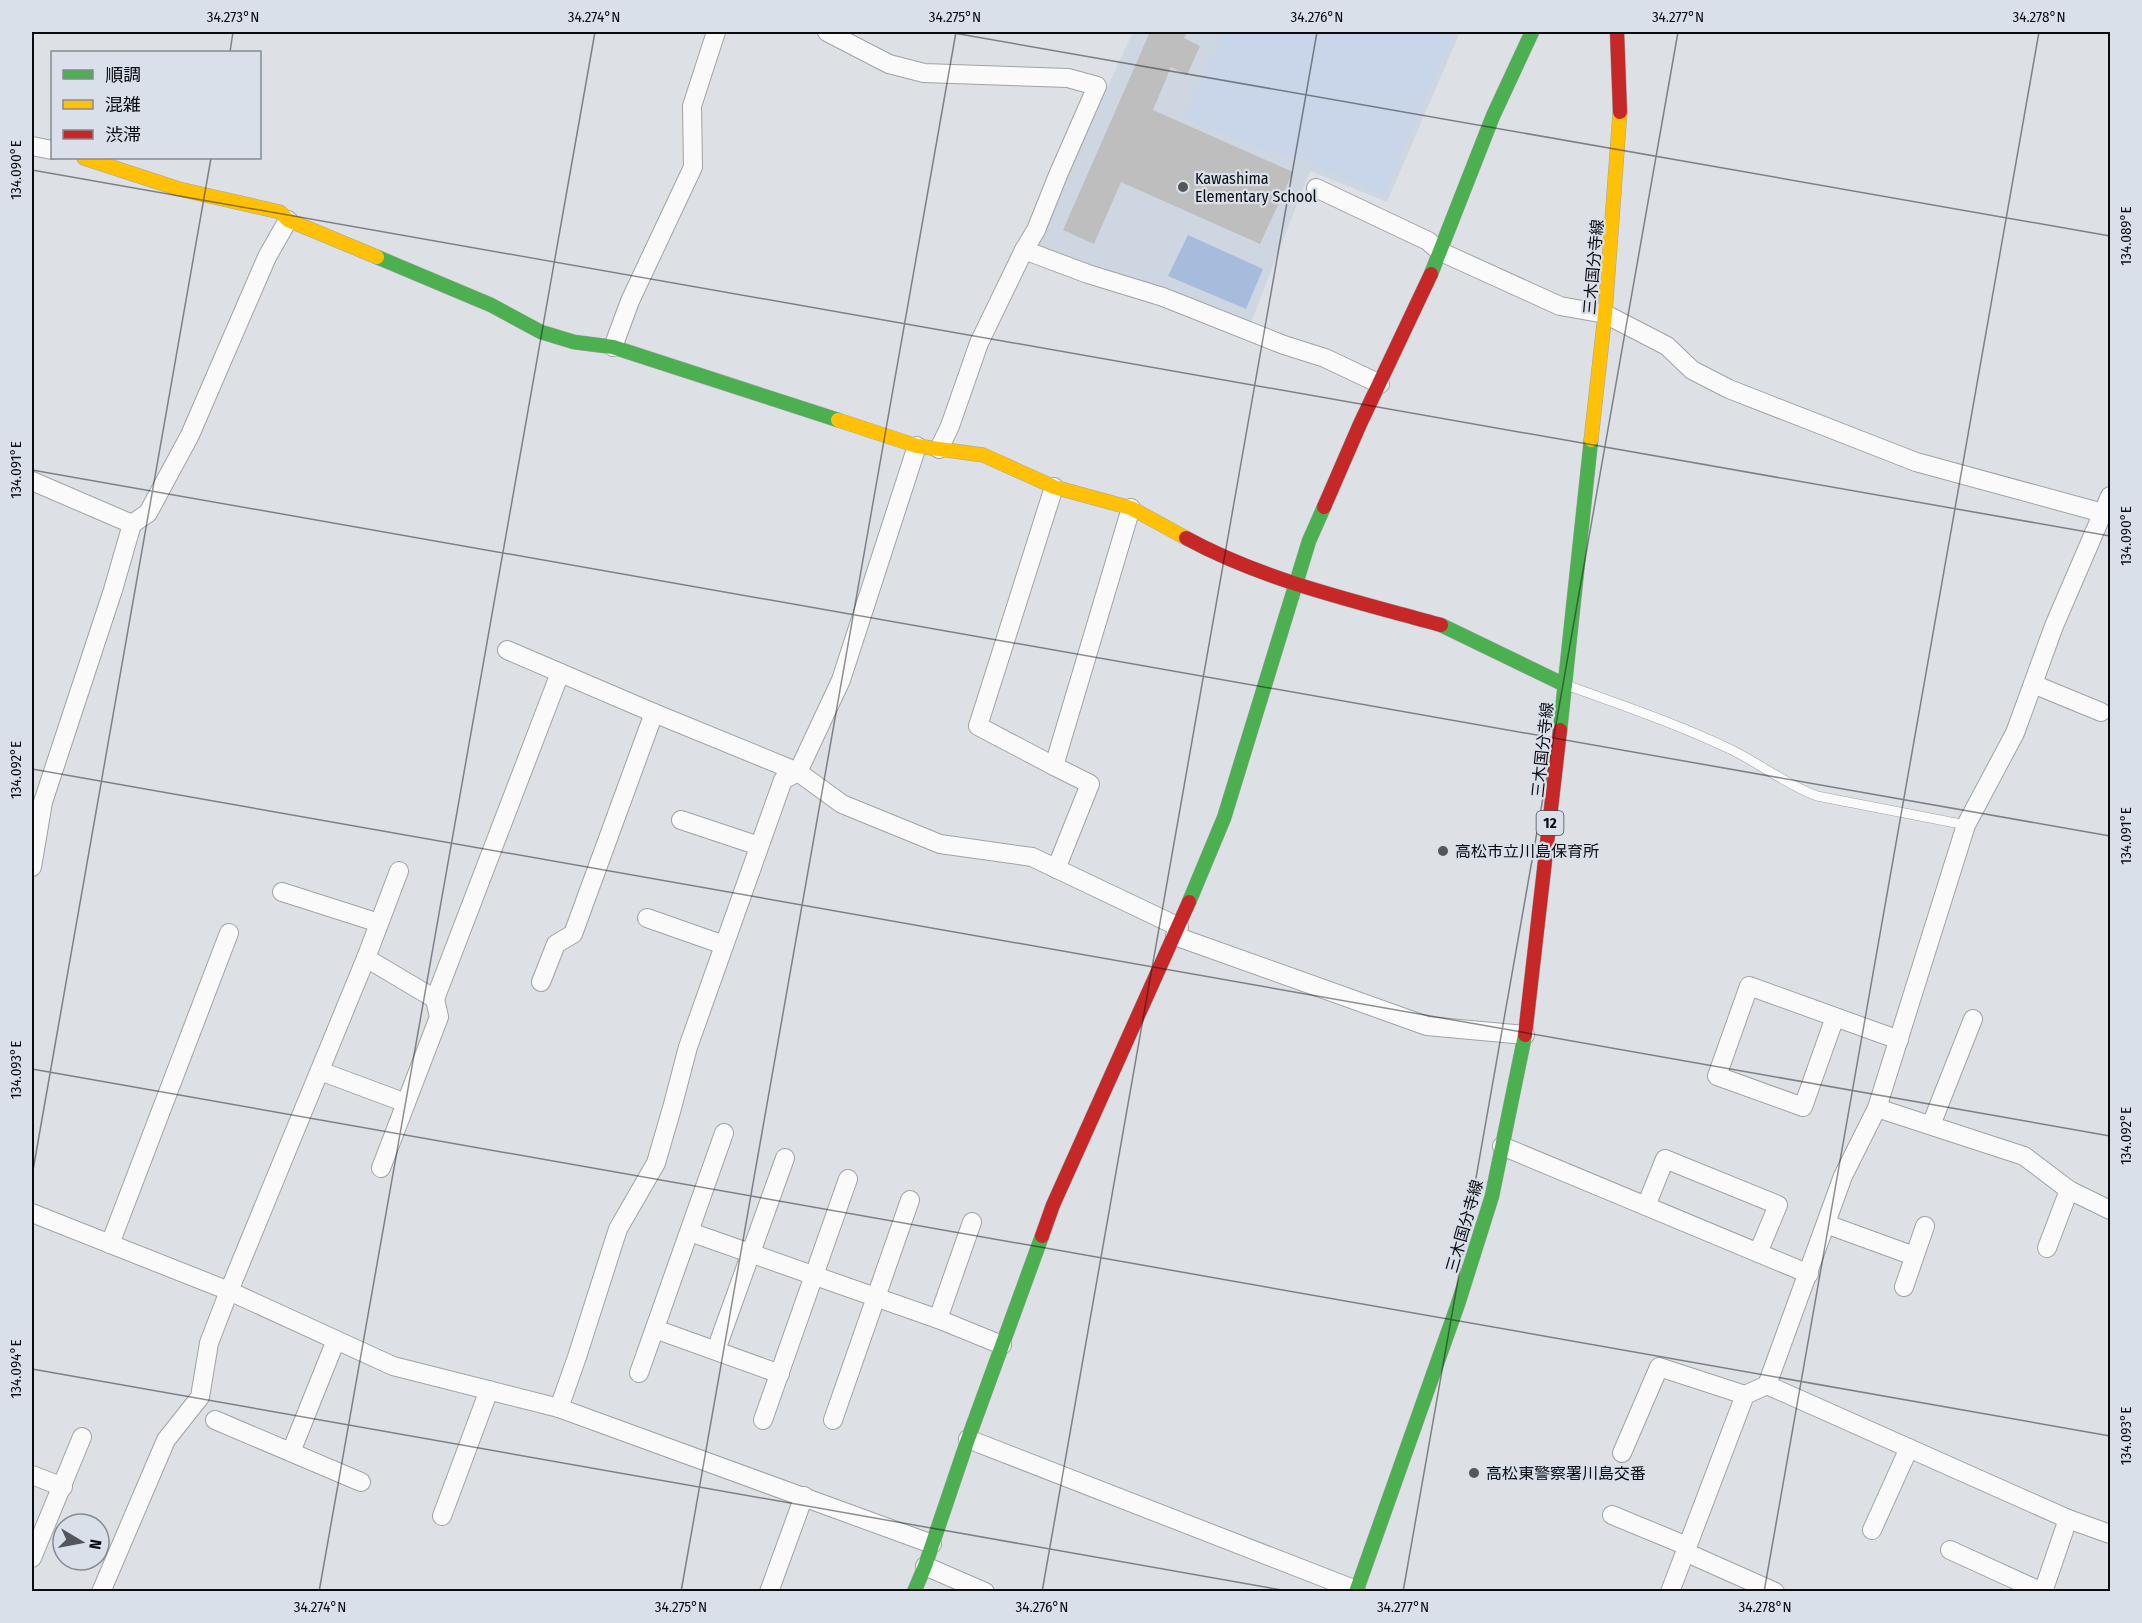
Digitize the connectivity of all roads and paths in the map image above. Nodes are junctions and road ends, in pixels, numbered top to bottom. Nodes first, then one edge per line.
1 (716, 32) edge
2 (826, 32) edge
3 (1532, 32) edge
4 (1617, 32) edge
5 (32, 146) edge
6 (51, 150) edge
7 (87, 159) edge
8 (1316, 188) dead end
9 (288, 220) junction
10 (1024, 250) junction
11 (1439, 252) junction
12 (1605, 314) junction
13 (613, 347) junction
14 (1380, 384) junction
15 (917, 446) junction
16 (939, 449) junction
17 (32, 481) edge
18 (1054, 487) junction
19 (1131, 508) junction
20 (2108, 508) edge
21 (132, 525) junction
22 (1296, 584) junction
23 (507, 650) dead end
24 (560, 673) junction
25 (2032, 684) junction
26 (1565, 685) junction
27 (2101, 712) dead end
28 (654, 713) junction
29 (1054, 766) junction
30 (798, 772) junction
31 (681, 820) dead end
32 (1966, 825) junction
33 (759, 846) junction
34 (32, 867) edge
35 (1056, 869) junction
36 (399, 871) dead end
37 (282, 892) dead end
38 (647, 918) dead end
39 (379, 923) junction
40 (1177, 931) junction
41 (229, 933) dead end
42 (724, 945) junction
43 (366, 958) junction
44 (541, 982) dead end
45 (435, 999) junction
46 (1835, 1017) junction
47 (1973, 1019) dead end
48 (1525, 1035) junction
49 (1899, 1040) junction
50 (320, 1071) junction
51 (406, 1104) junction
52 (1877, 1108) junction
53 (1931, 1125) junction
54 (724, 1133) dead end
55 (1502, 1146) junction
56 (785, 1158) dead end
57 (381, 1167) dead end
58 (848, 1179) dead end
59 (2069, 1190) junction
60 (910, 1200) dead end
61 (1646, 1206) junction
62 (2110, 1210) edge
63 (32, 1213) edge
64 (972, 1222) dead end
65 (1826, 1224) junction
66 (1926, 1226) dead end
67 (690, 1232) junction
68 (110, 1244) junction
69 (2047, 1248) dead end
70 (1758, 1253) junction
71 (751, 1254) junction
72 (1914, 1256) junction
73 (1809, 1274) junction
74 (813, 1275) junction
75 (1904, 1287) dead end
76 (229, 1291) junction
77 (875, 1297) junction
78 (938, 1318) junction
79 (655, 1329) junction
80 (336, 1340) junction
81 (1002, 1345) junction
82 (716, 1350) junction
83 (639, 1373) dead end
84 (780, 1374) junction
85 (1767, 1385) junction
86 (489, 1390) junction
87 (1745, 1395) junction
88 (559, 1408) junction
89 (215, 1420) dead end
90 (763, 1420) dead end
91 (833, 1420) dead end
92 (82, 1437) dead end
93 (968, 1438) junction
94 (1909, 1448) junction
95 (291, 1452) junction
96 (1622, 1453) dead end
97 (32, 1475) edge
98 (362, 1482) dead end
99 (63, 1487) junction
100 (804, 1496) junction
101 (1611, 1515) dead end
102 (442, 1516) dead end
103 (2067, 1519) junction
104 (1872, 1530) dead end
105 (2110, 1534) edge
106 (932, 1544) junction
107 (1686, 1549) junction
108 (1950, 1550) dead end
109 (32, 1558) edge
110 (925, 1566) junction
111 (1356, 1591) edge
112 (101, 1592) edge
113 (769, 1592) edge
114 (914, 1592) edge
115 (985, 1592) edge
116 (1670, 1592) edge
117 (1775, 1592) edge
118 (2042, 1592) edge

1 - 13 street
2 - 10 street
3 - 11 street
4 - 12 street, 三木国分寺線 / 12
5 - 6 street
7 - 9 street
8 - 11 street
9 - 13 street
9 - 21 street
10 - 14 street
10 - 16 street
11 - 12 street
11 - 14 street
12 - 20 street
12 - 26 street, 三木国分寺線 / 12
13 - 15 street
14 - 22 street
15 - 16 street
15 - 30 street
16 - 18 street
17 - 21 street
18 - 19 street
18 - 29 street
19 - 22 street
19 - 29 street
20 - 25 street
21 - 34 street
22 - 26 street
22 - 40 street
23 - 24 street
24 - 28 street
24 - 45 street
25 - 27 street
25 - 32 street
26 - 32 lane
26 - 48 street, 三木国分寺線 / 12
28 - 30 street
28 - 44 street
29 - 35 street
30 - 33 street
30 - 35 street
31 - 33 street
32 - 49 street
33 - 42 street
35 - 40 street
36 - 39 street
37 - 39 street
38 - 42 street
39 - 43 street
40 - 48 street
40 - 81 street
41 - 68 street
42 - 88 street
43 - 45 street
43 - 50 street
45 - 51 street
46 - 46 street
46 - 49 street
47 - 53 street
48 - 55 street, 三木国分寺線 / 12
49 - 52 street
50 - 51 street
50 - 76 street
51 - 57 street
52 - 53 street
52 - 65 street
53 - 59 street
54 - 67 street
55 - 61 street
55 - 111 street, 三木国分寺線 / 12
56 - 71 street
58 - 74 street
59 - 62 street
59 - 69 street
60 - 77 street
61 - 70 street
61 - 70 street
63 - 68 street
64 - 78 street
65 - 72 street
65 - 73 street
66 - 72 street
67 - 71 street
67 - 79 street
68 - 76 street
70 - 73 street
71 - 74 street
71 - 82 street
72 - 75 street
73 - 85 street
74 - 77 street
74 - 84 street
76 - 80 street
76 - 112 street
77 - 78 street
77 - 91 street
78 - 81 street
79 - 82 street
79 - 83 street
80 - 86 street
80 - 95 street
81 - 93 street
82 - 84 street
84 - 90 street
85 - 87 street
85 - 94 street
86 - 88 street
86 - 102 street
87 - 96 street
87 - 107 street
88 - 100 street
89 - 95 street
92 - 99 street
93 - 106 street
93 - 111 street
94 - 103 street
94 - 104 street
95 - 98 street
97 - 99 street
99 - 109 street
100 - 106 street
100 - 113 street
101 - 107 street
103 - 105 street
103 - 118 street
106 - 110 street
107 - 116 street
107 - 117 street
108 - 118 street
110 - 114 street
110 - 115 street

